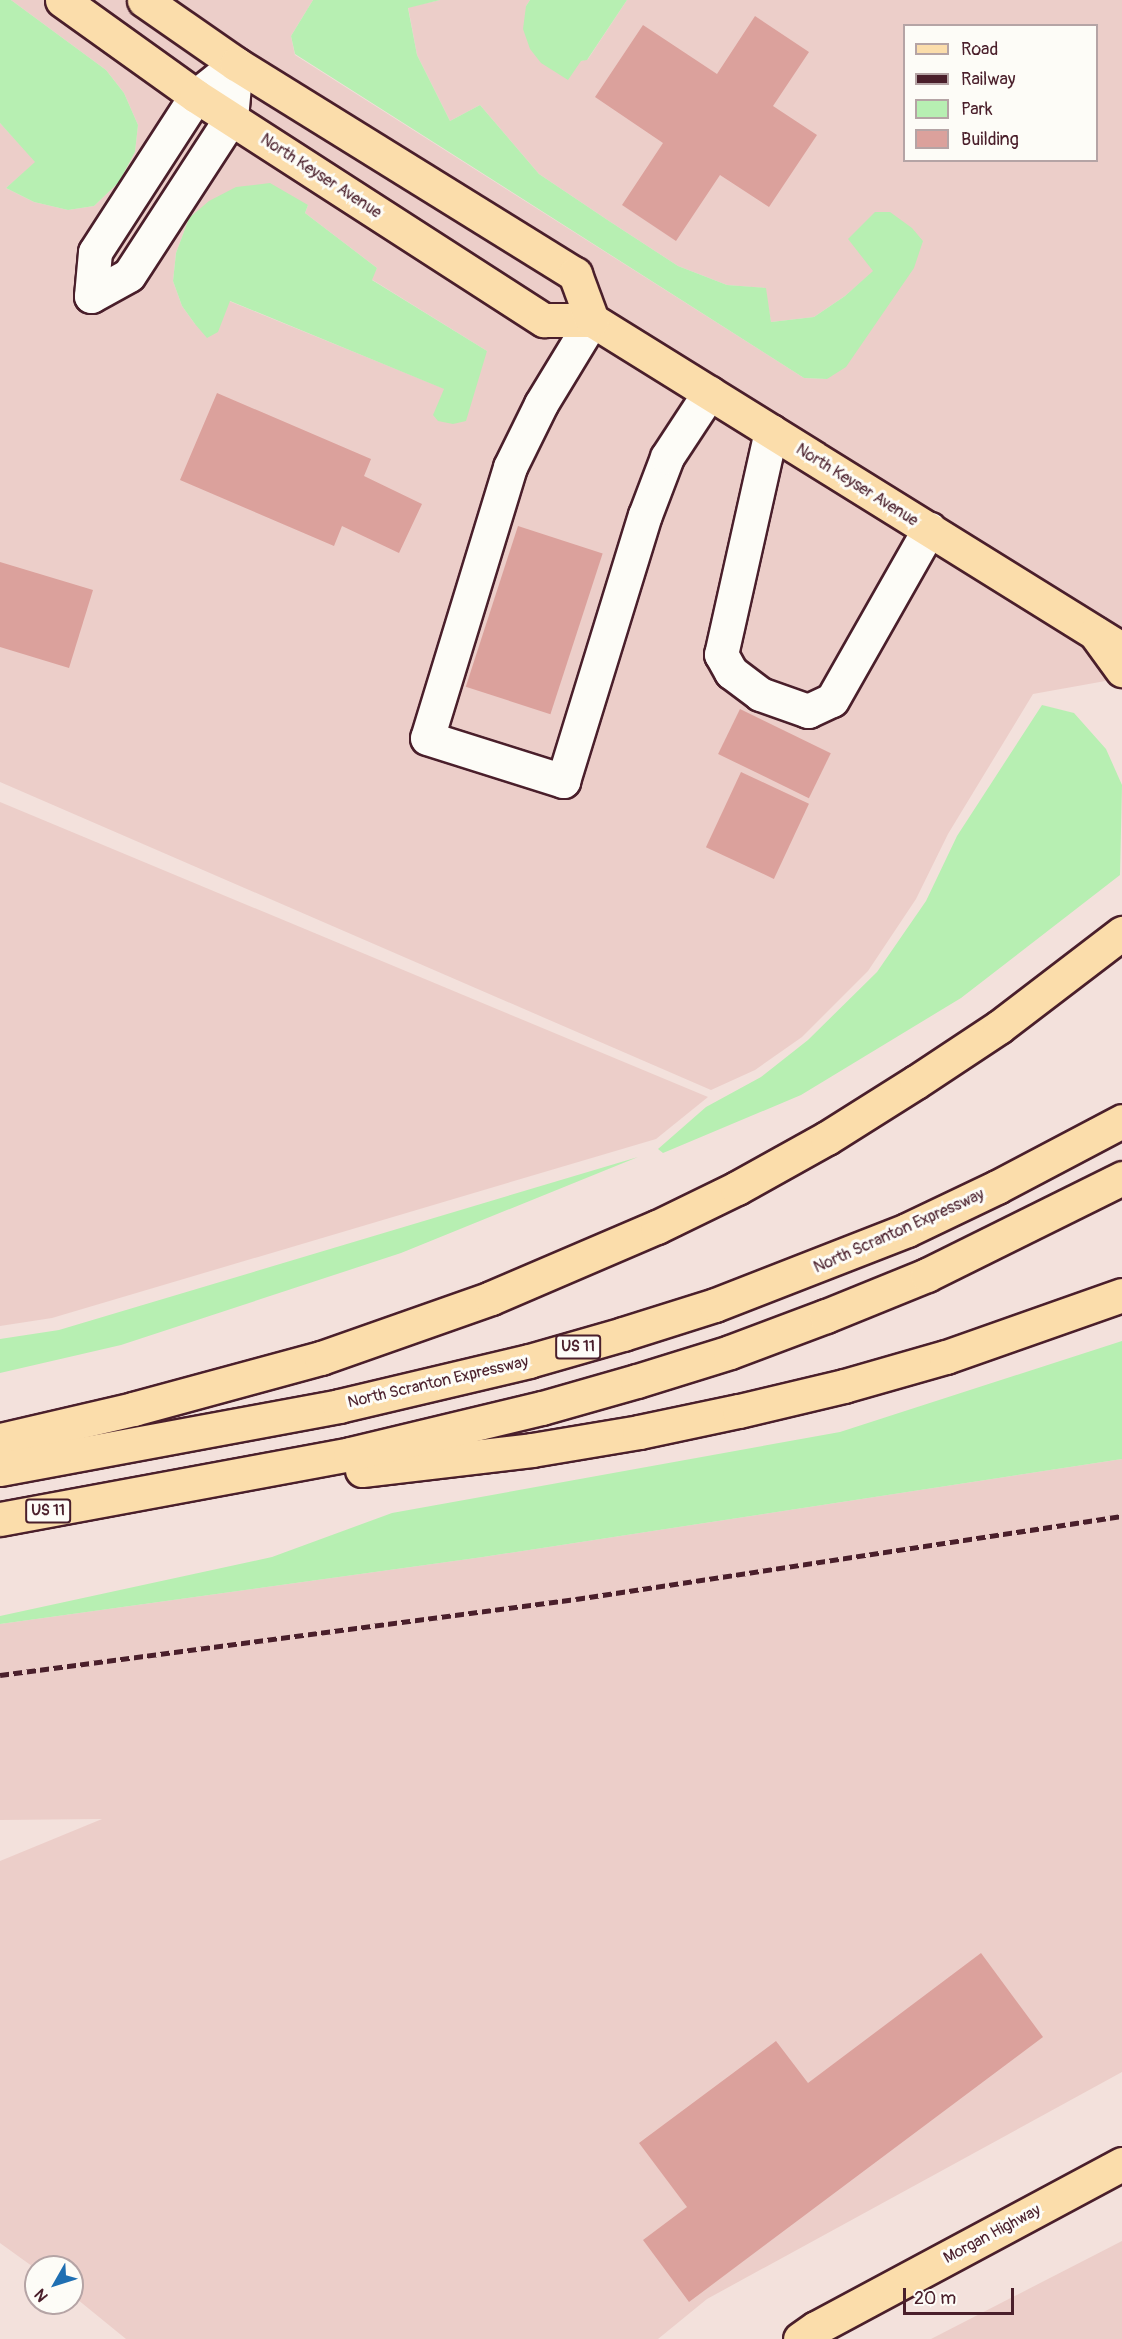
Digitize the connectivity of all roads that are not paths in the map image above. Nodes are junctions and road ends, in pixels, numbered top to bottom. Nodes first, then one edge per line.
1 (62, 0) edge
2 (144, 0) edge
3 (236, 64) junction
4 (196, 96) junction
5 (231, 118) junction
6 (592, 320) junction
7 (709, 393) junction
8 (771, 431) junction
9 (929, 529) junction
10 (1109, 641) edge
11 (1122, 670) edge
12 (1122, 933) edge
13 (1122, 1121) edge
14 (1122, 1178) edge
15 (1122, 1295) edge
16 (0, 1440) edge
17 (0, 1470) edge
18 (95, 1502) junction
19 (0, 1519) edge
20 (1122, 2164) edge
21 (800, 2339) edge

1 - 4 main road, North Keyser Avenue
2 - 3 main road
3 - 4 lane
3 - 5 lane
3 - 6 main road
4 - 5 main road, North Keyser Avenue
4 - 5 lane
5 - 6 main road, North Keyser Avenue
6 - 7 main road, North Keyser Avenue
6 - 7 lane
7 - 8 main road, North Keyser Avenue
8 - 9 main road, North Keyser Avenue
8 - 9 lane
9 - 10 main road, North Keyser Avenue
10 - 11 main road
12 - 16 main road
13 - 17 main road, North Scranton Expressway / US 11
14 - 18 main road, US 11
15 - 18 main road
18 - 19 main road, US 11
20 - 21 main road, Morgan Highway

